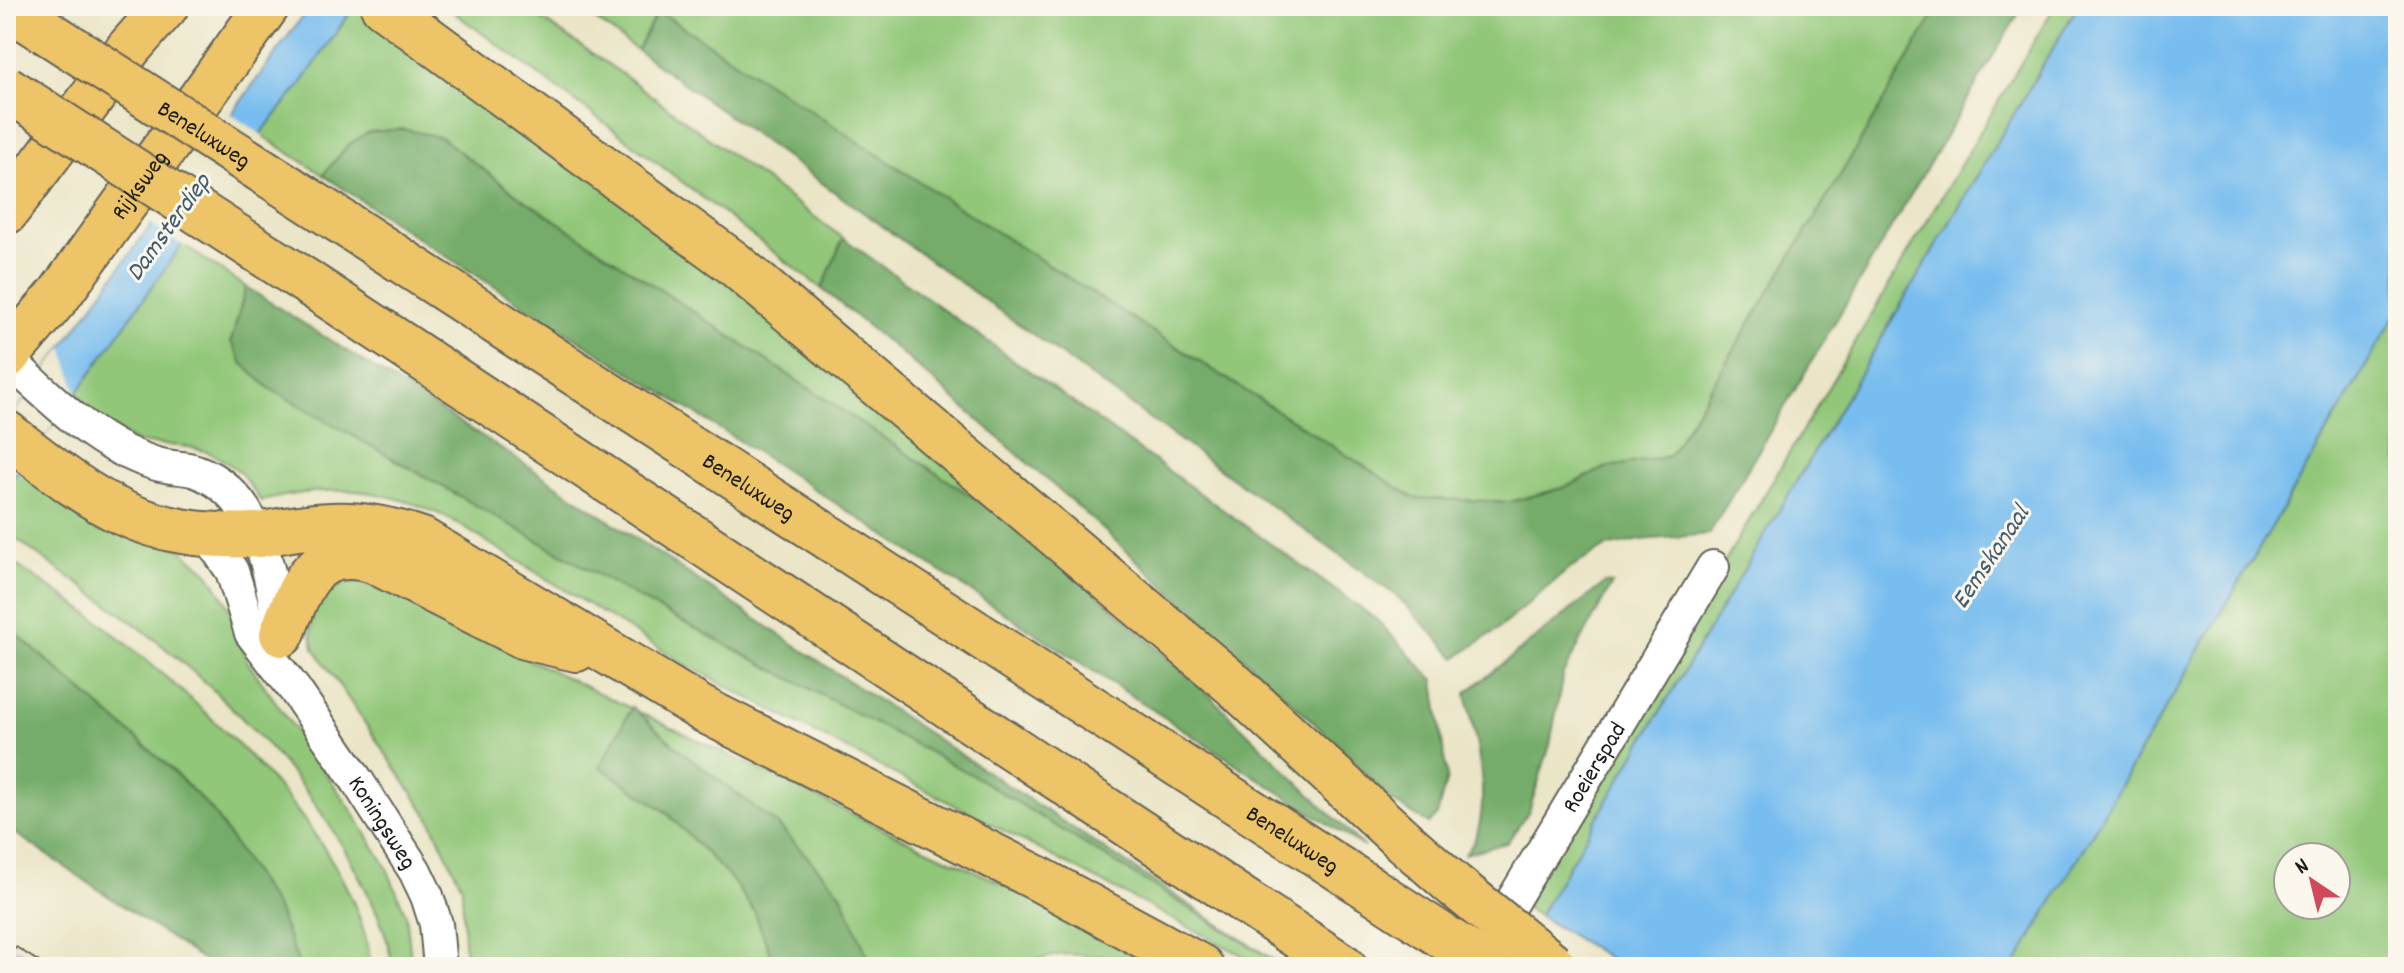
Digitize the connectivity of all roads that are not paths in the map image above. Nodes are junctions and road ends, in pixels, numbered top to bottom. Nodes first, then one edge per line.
1 (166, 6) edge
2 (267, 6) edge
3 (383, 6) edge
4 (18, 14) edge
5 (6, 88) edge
6 (6, 212) edge
7 (16, 366) edge
8 (19, 443) edge
9 (259, 535) junction
10 (208, 536) junction
11 (1713, 567) dead end
12 (282, 634) junction
13 (622, 661) junction
14 (295, 690) junction
15 (1336, 962) edge
16 (440, 967) edge
17 (1201, 967) edge
18 (1473, 967) edge
19 (1490, 967) edge
20 (1555, 967) edge

1 - 6 main road
2 - 7 main road, Rijksweg
3 - 20 main road, bridge
4 - 19 main road, Beneluxweg, bridge
5 - 15 main road, bridge
7 - 9 street
8 - 10 main road
9 - 10 main road
9 - 12 street, Koningsweg
9 - 13 main road
10 - 14 street, Koningsweg
11 - 18 street, Roeierspad
12 - 13 main road
12 - 14 street, Koningsweg
13 - 17 main road
14 - 16 street, Koningsweg

